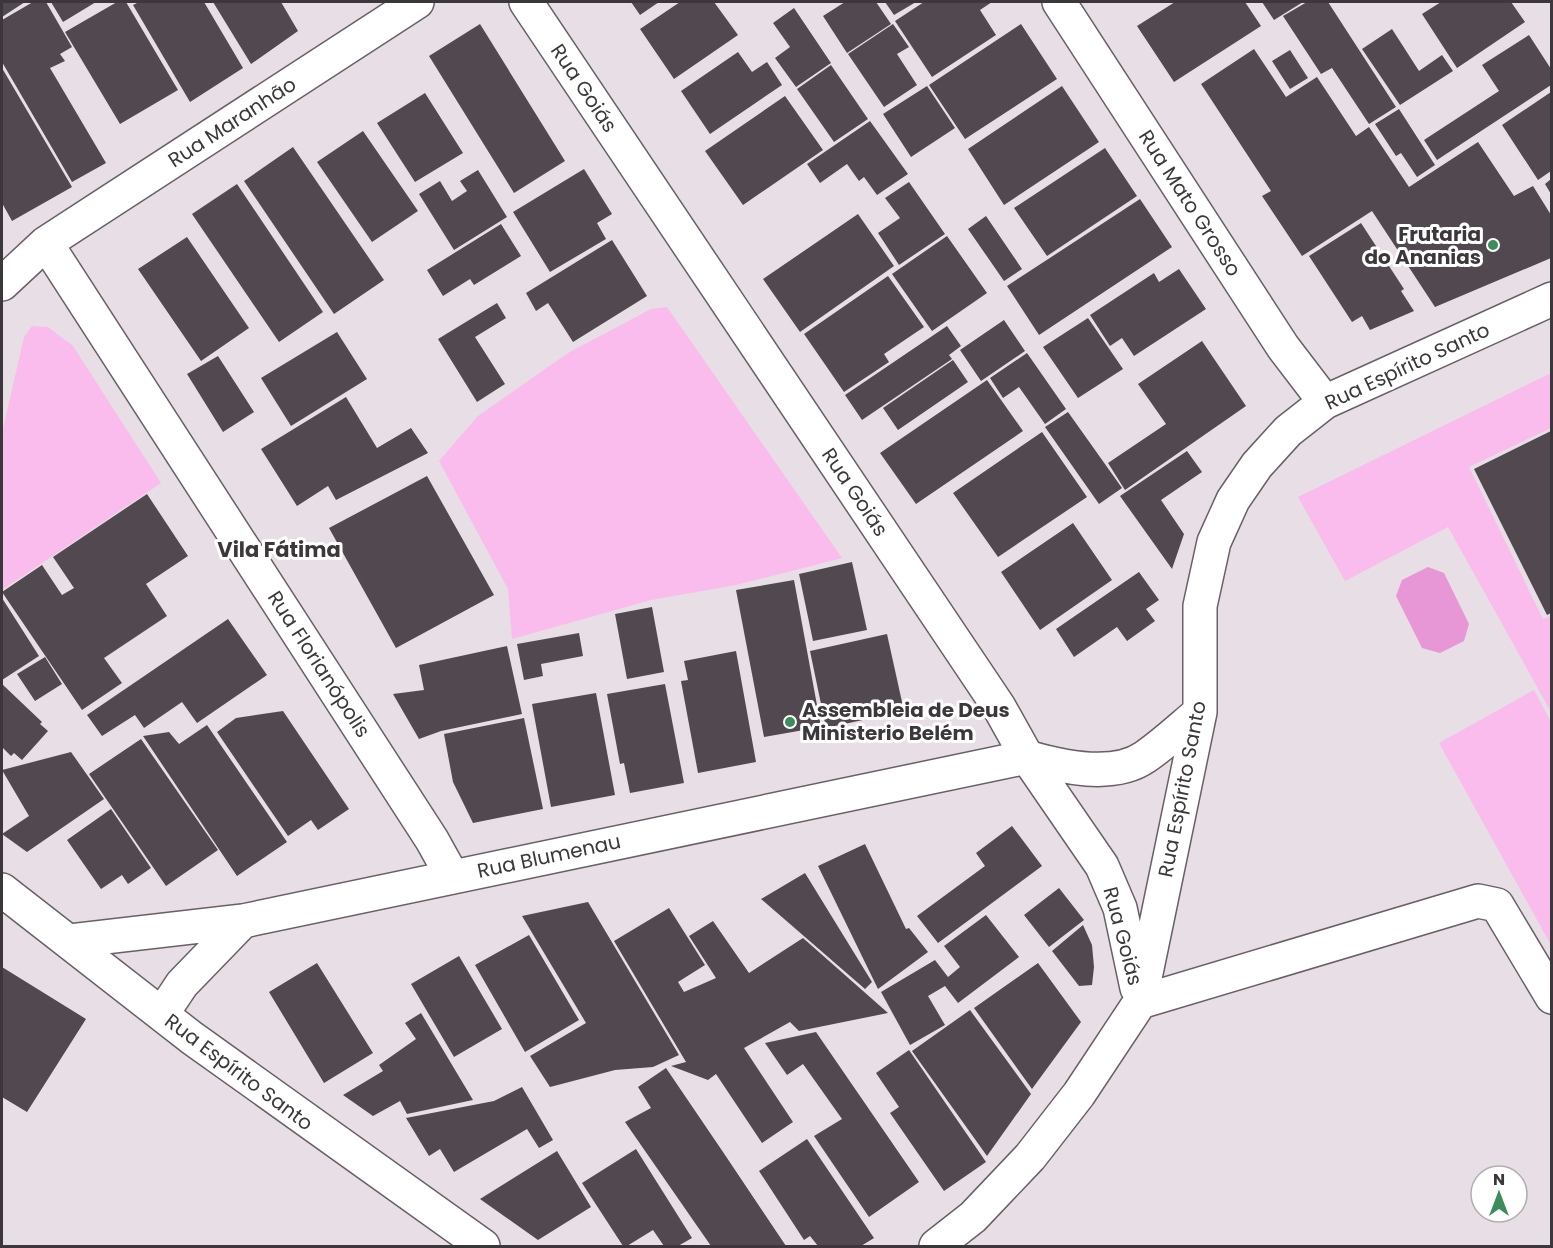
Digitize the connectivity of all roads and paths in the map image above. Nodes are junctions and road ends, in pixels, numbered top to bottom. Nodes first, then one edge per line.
1 (417, 2) edge
2 (526, 2) edge
3 (1059, 2) edge
4 (46, 243) junction
5 (2, 284) edge
6 (1551, 299) edge
7 (1325, 402) junction
8 (1200, 712) junction
9 (1027, 757) junction
10 (452, 876) junction
11 (2, 890) edge
12 (243, 921) junction
13 (70, 941) junction
14 (1551, 997) edge
15 (1140, 1002) junction
16 (162, 1014) junction
17 (483, 1246) edge
18 (936, 1246) edge

1 - 4 street, Rua Maranhão
2 - 9 street, Rua Goiás
3 - 7 street, Rua Mato Grosso
4 - 5 street, Rua Maranhão
4 - 10 street, Rua Florianópolis
6 - 7 street, Rua Espírito Santo
7 - 8 street, Rua Espírito Santo
8 - 9 street
8 - 15 street, Rua Espírito Santo
9 - 10 street, Rua Blumenau
9 - 15 street, Rua Goiás
10 - 12 street, Rua Blumenau
11 - 13 street, Rua Espírito Santo
12 - 13 street, Rua Blumenau
12 - 16 street
13 - 16 street, Rua Espírito Santo
14 - 15 street
15 - 18 street, Rua Espírito Santo
16 - 17 street, Rua Espírito Santo

